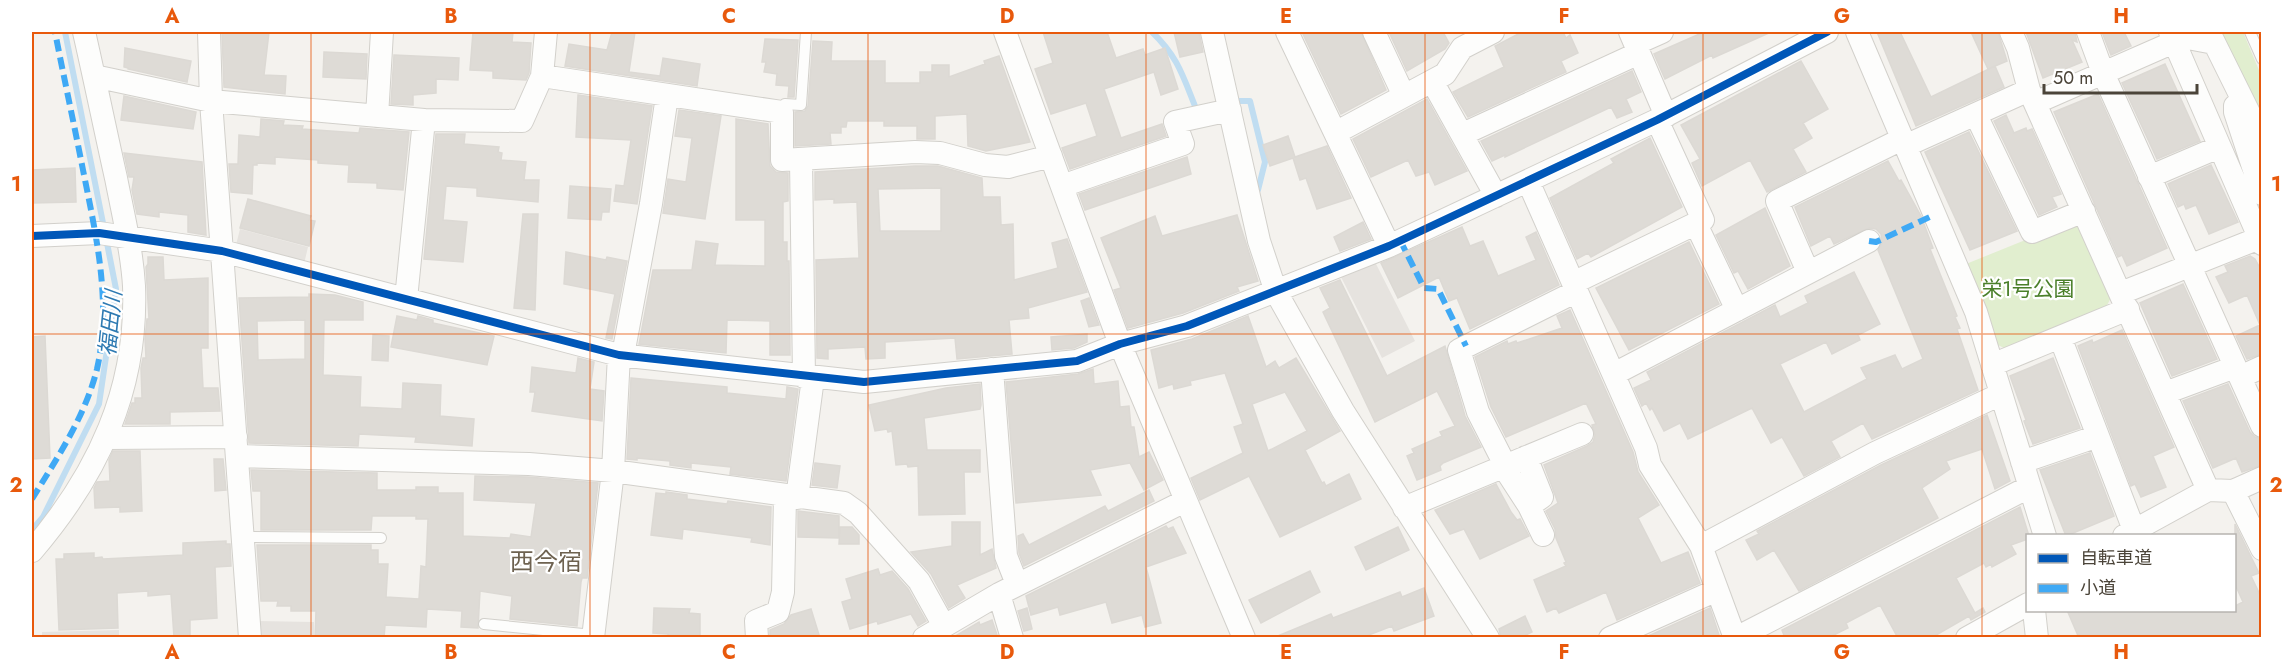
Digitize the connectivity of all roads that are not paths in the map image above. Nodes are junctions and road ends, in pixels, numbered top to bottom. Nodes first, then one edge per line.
1 (84, 32) edge
2 (209, 32) edge
3 (382, 32) edge
4 (546, 32) edge
5 (806, 32) edge
6 (1005, 32) edge
7 (1212, 32) edge
8 (1287, 32) edge
9 (1374, 32) edge
10 (1493, 32) edge
11 (1662, 32) edge
12 (1827, 32) edge
13 (1857, 32) edge
14 (2011, 32) edge
15 (2088, 32) edge
16 (2250, 32) edge
17 (2178, 35) edge
18 (2212, 37) edge
19 (1635, 43) edge
20 (2262, 59) edge
21 (2103, 73) junction
22 (94, 76) junction
23 (542, 76) junction
24 (1432, 81) junction
25 (2236, 86) junction
26 (667, 96) junction
27 (1404, 96) junction
28 (2032, 96) junction
29 (211, 101) junction
30 (1230, 110) junction
31 (782, 112) junction
32 (1977, 115) junction
33 (377, 116) junction
34 (1662, 118) junction
35 (424, 120) junction
36 (1337, 132) junction
37 (1463, 134) junction
38 (2262, 139) edge
39 (1904, 143) junction
40 (2219, 147) junction
41 (1051, 156) junction
42 (801, 159) junction
43 (2150, 177) junction
44 (1528, 181) junction
45 (1062, 186) junction
46 (2262, 194) edge
47 (1496, 196) junction
48 (2084, 211) junction
49 (1696, 224) junction
50 (116, 235) junction
51 (32, 236) edge
52 (2261, 240) edge
53 (1869, 241) dead end
54 (1389, 246) junction
55 (222, 251) junction
56 (2189, 266) junction
57 (1808, 272) junction
58 (1575, 287) junction
59 (1276, 292) junction
60 (406, 299) junction
61 (2124, 301) junction
62 (1737, 310) junction
63 (2060, 337) junction
64 (1120, 344) junction
65 (621, 355) junction
66 (1992, 365) junction
67 (2262, 367) edge
68 (992, 369) junction
69 (2237, 372) junction
70 (1614, 374) junction
71 (809, 377) junction
72 (2165, 393) junction
73 (2001, 394) junction
74 (2262, 426) edge
75 (1582, 434) dead end
76 (2098, 436) junction
77 (107, 438) junction
78 (237, 446) junction
79 (1526, 457) junction
80 (2022, 462) junction
81 (1503, 466) junction
82 (613, 471) junction
83 (2262, 478) edge
84 (2030, 487) junction
85 (2208, 490) junction
86 (2233, 491) junction
87 (791, 497) junction
88 (1185, 501) junction
89 (1529, 506) junction
90 (1404, 508) junction
91 (2129, 533) edge
92 (2044, 534) edge
93 (1543, 535) dead end
94 (243, 537) junction
95 (381, 538) dead end
96 (2260, 541) edge
97 (1701, 546) junction
98 (32, 551) edge
99 (1008, 589) junction
100 (1717, 590) junction
101 (2026, 605) edge
102 (2034, 612) edge
103 (484, 624) dead end
104 (944, 626) junction
105 (593, 636) edge
106 (250, 638) edge
107 (757, 638) edge
108 (924, 638) edge
109 (1012, 638) edge
110 (1244, 638) edge
111 (1488, 638) edge
112 (1610, 638) edge
113 (1735, 638) edge
114 (1967, 638) edge
115 (2037, 638) edge

1 - 22 street
2 - 29 street
3 - 33 street
4 - 23 street
5 - 31 lane
6 - 41 street
7 - 30 street
8 - 36 street
9 - 27 street
10 - 24 street
11 - 19 street
12 - 34 street
13 - 39 street
14 - 28 street
15 - 21 street
16 - 20 lane
17 - 18 street
17 - 21 street
17 - 40 street
18 - 25 street
19 - 34 street
19 - 37 street
21 - 28 street
21 - 43 street
22 - 29 street
22 - 50 street
23 - 26 street
23 - 35 street
24 - 27 street
24 - 37 street
25 - 38 street
25 - 46 street
26 - 31 street
26 - 65 street
27 - 36 street
28 - 32 street
28 - 48 street
29 - 33 street
29 - 55 street
30 - 45 street
30 - 59 street
31 - 42 street
32 - 39 street
32 - 48 street
33 - 35 street
34 - 44 street
34 - 49 street
35 - 60 street
36 - 54 street
37 - 47 street
39 - 57 street
39 - 66 street
40 - 43 street
40 - 52 street
41 - 42 street
41 - 45 street
42 - 71 street
43 - 56 street
44 - 47 street
44 - 58 street
45 - 64 street
47 - 54 street
48 - 61 street
49 - 58 street
49 - 62 street
50 - 51 street
50 - 55 street
50 - 77 street
52 - 56 street
53 - 57 street
54 - 59 street
55 - 60 street
55 - 78 street
56 - 61 street
56 - 69 street
57 - 62 street
58 - 70 street
58 - 81 street
59 - 64 street
59 - 90 street
60 - 65 street
61 - 63 street
61 - 72 street
62 - 70 street
63 - 66 street
63 - 76 street
64 - 68 street
64 - 88 street
65 - 71 street
65 - 82 street
66 - 73 street
67 - 69 street
68 - 71 street
68 - 99 street
69 - 72 street
69 - 74 street
70 - 97 street
71 - 87 street
72 - 85 street
73 - 80 street
73 - 97 street
75 - 79 street
76 - 80 street
76 - 91 street
77 - 78 street
77 - 98 street
78 - 82 street
78 - 94 street
79 - 81 street
79 - 89 street
80 - 84 street
81 - 89 street
81 - 90 street
82 - 87 street
82 - 105 street
83 - 86 street
84 - 92 street
84 - 113 street
85 - 86 street
85 - 91 street
86 - 96 street
87 - 104 street
87 - 107 street
88 - 99 street
88 - 110 street
89 - 93 street
90 - 111 street
94 - 95 lane
94 - 106 street
97 - 100 street
99 - 104 street
99 - 109 street
100 - 112 street
100 - 113 street
101 - 114 street
102 - 115 street
103 - 105 lane
104 - 108 street

